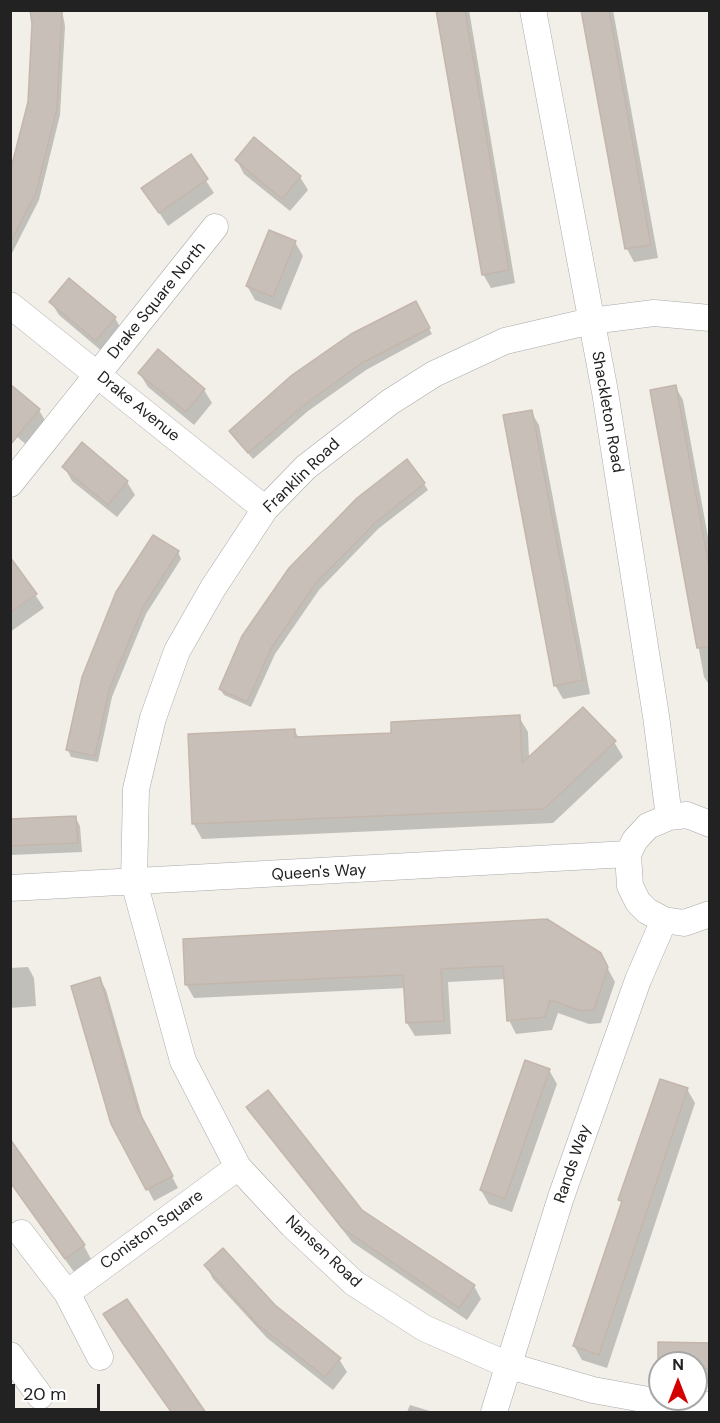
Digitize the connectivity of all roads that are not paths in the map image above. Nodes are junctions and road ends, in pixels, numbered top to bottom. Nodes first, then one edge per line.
1 (533, 10) edge
2 (215, 227) dead end
3 (10, 305) edge
4 (710, 318) edge
5 (591, 321) junction
6 (98, 374) junction
7 (10, 484) edge
8 (265, 509) junction
9 (669, 816) junction
10 (710, 824) edge
11 (628, 855) junction
12 (134, 882) junction
13 (10, 888) edge
14 (710, 914) edge
15 (664, 920) junction
16 (238, 1167) junction
17 (21, 1233) dead end
18 (67, 1293) junction
19 (10, 1355) edge
20 (100, 1357) dead end
21 (510, 1366) junction
22 (40, 1396) dead end
23 (710, 1405) edge
24 (494, 1413) edge

1 - 5 street, Shackleton Road
2 - 6 street, Drake Square North
3 - 6 street, Drake Avenue
4 - 5 street, Franklin Road
5 - 8 street, Franklin Road
5 - 9 street, Shackleton Road
6 - 7 street, Drake Square North
6 - 8 street, Drake Avenue
8 - 12 street, Franklin Road
9 - 10 street
9 - 11 street
11 - 12 street, Queen's Way
11 - 15 street
12 - 13 street, Queen's Way
12 - 16 street, Nansen Road
14 - 15 street
15 - 21 street, Rands Way
16 - 18 street, Coniston Square
16 - 21 street, Nansen Road
17 - 18 street
18 - 20 street
19 - 22 street
21 - 23 street, Nansen Road
21 - 24 street, Rands Way

